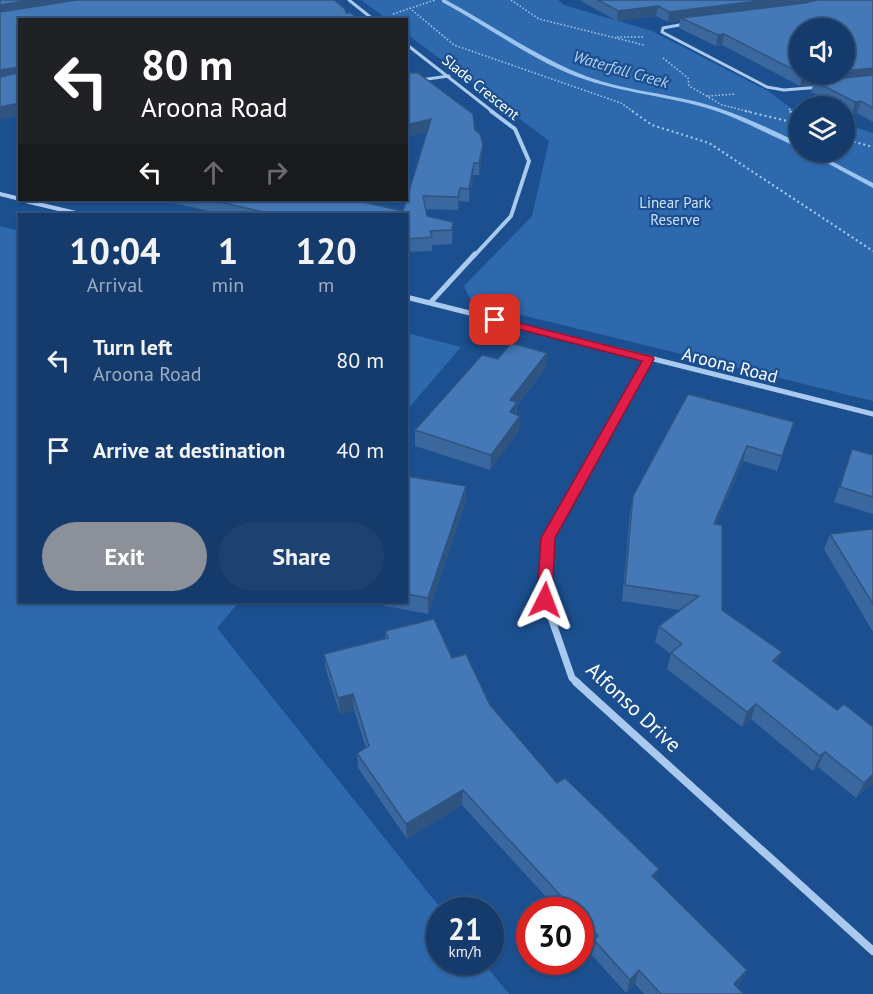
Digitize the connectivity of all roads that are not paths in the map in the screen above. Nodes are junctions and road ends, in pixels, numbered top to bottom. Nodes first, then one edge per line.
1 (350, 0) edge
2 (370, 16) joint
3 (360, 18) edge
4 (695, 22) edge
5 (408, 45) edge
6 (449, 76) junction
7 (408, 82) edge
8 (830, 87) edge
9 (0, 194) edge
10 (18, 198) edge
11 (28, 201) edge
12 (76, 213) edge
13 (408, 298) edge
14 (430, 303) junction
15 (648, 359) junction
16 (873, 414) edge
17 (873, 951) edge

1 - 2 street
2 - 3 street
4 - 8 street
5 - 6 street, Slade Crescent
6 - 7 street
6 - 14 street, Slade Crescent
9 - 10 street
11 - 12 street
13 - 14 street, Aroona Road
14 - 15 street, Aroona Road
15 - 16 street, Aroona Road
15 - 17 street, Alfonso Drive

